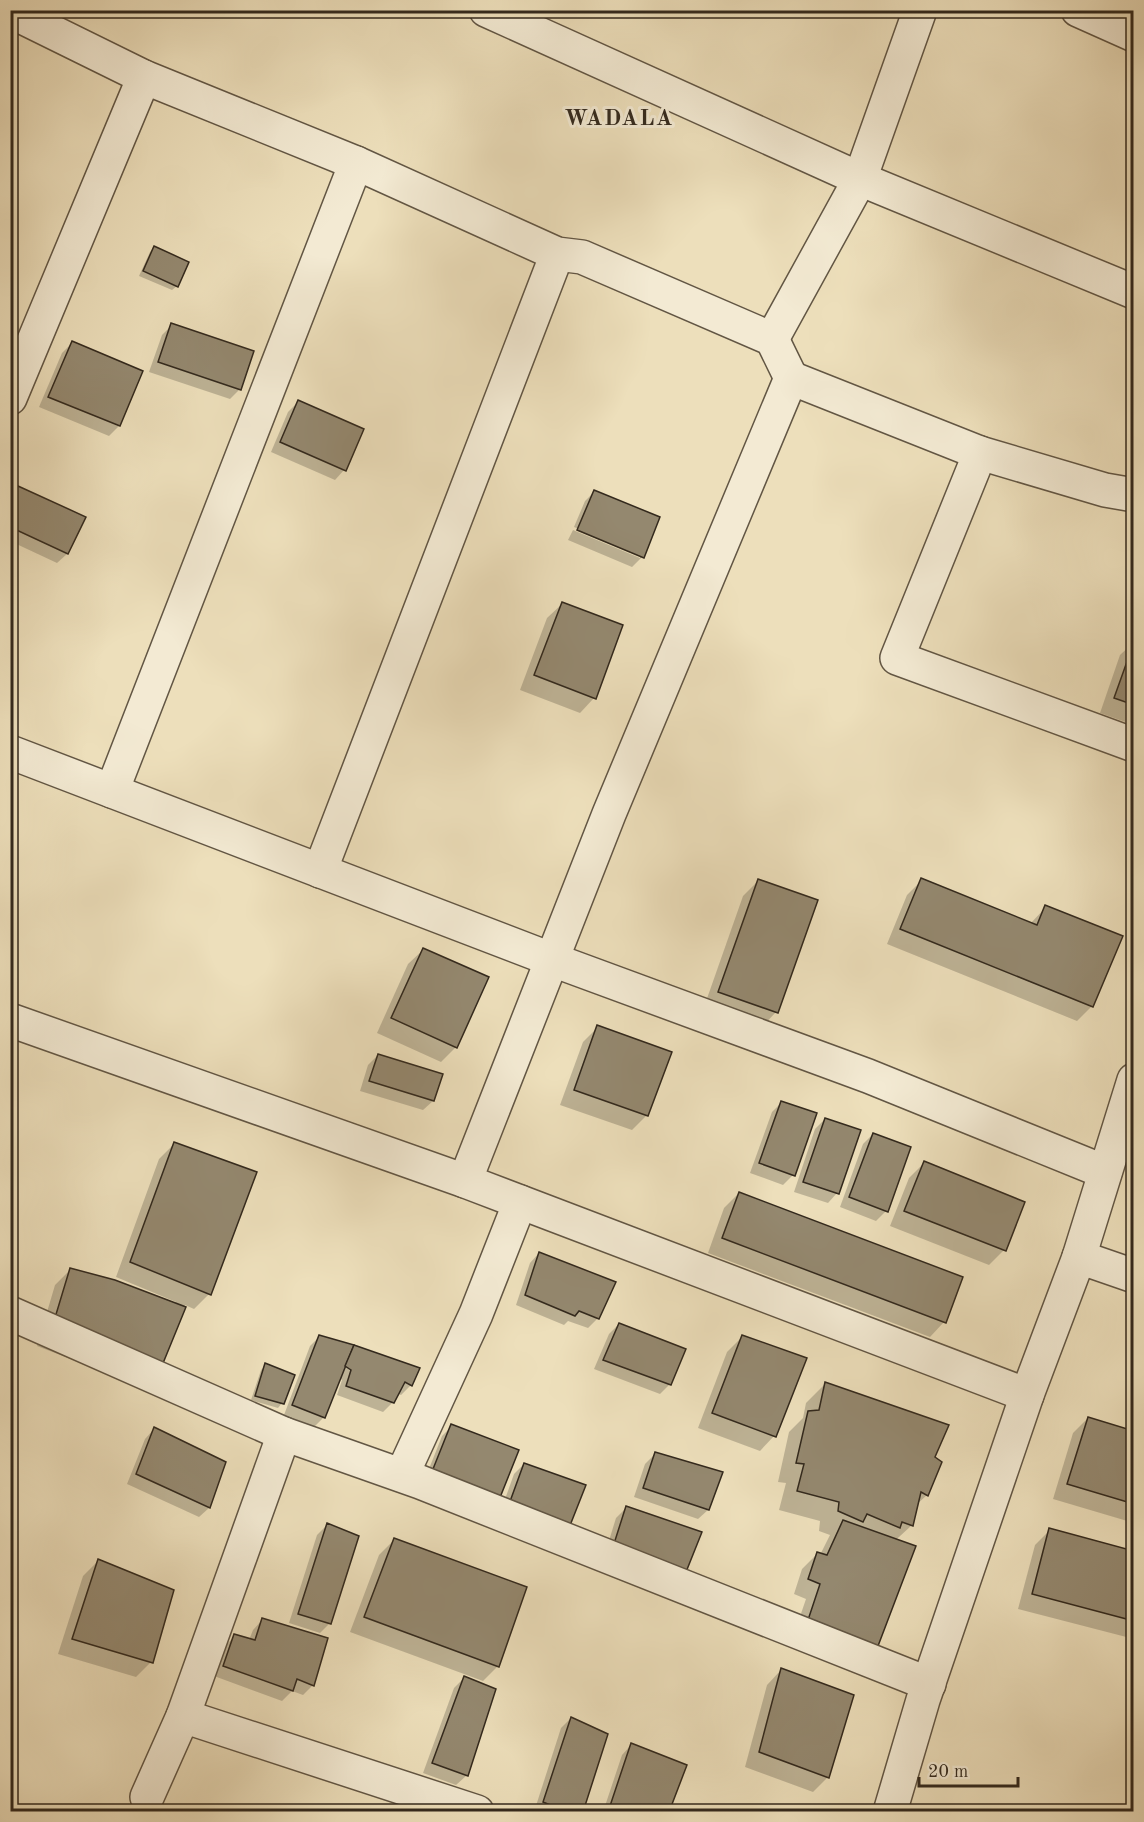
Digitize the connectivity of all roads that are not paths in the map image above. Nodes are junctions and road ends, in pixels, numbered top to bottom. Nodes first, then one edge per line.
1 (486, 10) edge
2 (920, 10) edge
3 (1078, 10) edge
4 (10, 11) edge
5 (1134, 35) edge
6 (144, 77) junction
7 (356, 163) junction
8 (860, 179) junction
9 (557, 254) junction
10 (1134, 292) edge
11 (772, 339) junction
12 (791, 378) junction
13 (10, 398) edge
14 (980, 453) junction
15 (1134, 495) edge
16 (1134, 746) edge
17 (10, 752) edge
18 (112, 791) junction
19 (320, 871) junction
20 (553, 960) junction
21 (10, 1020) edge
22 (1134, 1080) edge
23 (1105, 1172) junction
24 (465, 1181) junction
25 (520, 1202) junction
26 (1079, 1257) junction
27 (1134, 1276) edge
28 (10, 1313) edge
29 (1027, 1395) junction
30 (284, 1434) junction
31 (402, 1475) junction
32 (929, 1684) junction
33 (183, 1716) junction
34 (147, 1797) dead end
35 (477, 1812) edge
36 (890, 1812) edge

1 - 8 street
2 - 8 street
3 - 5 street
4 - 6 street
6 - 7 street
6 - 13 street
7 - 9 street
7 - 18 street
8 - 10 street
8 - 11 street
9 - 11 street
9 - 19 street
11 - 12 street
12 - 14 street
12 - 20 street
14 - 15 street
14 - 16 street
17 - 18 street
18 - 19 street
19 - 20 street
20 - 23 street
20 - 24 street
21 - 24 street
22 - 23 street
23 - 26 street
24 - 25 street
25 - 29 street
25 - 31 street
26 - 27 street
26 - 29 street
28 - 30 street
29 - 32 street
30 - 31 street
30 - 33 street
31 - 32 street
32 - 36 street
33 - 34 street
33 - 35 street

